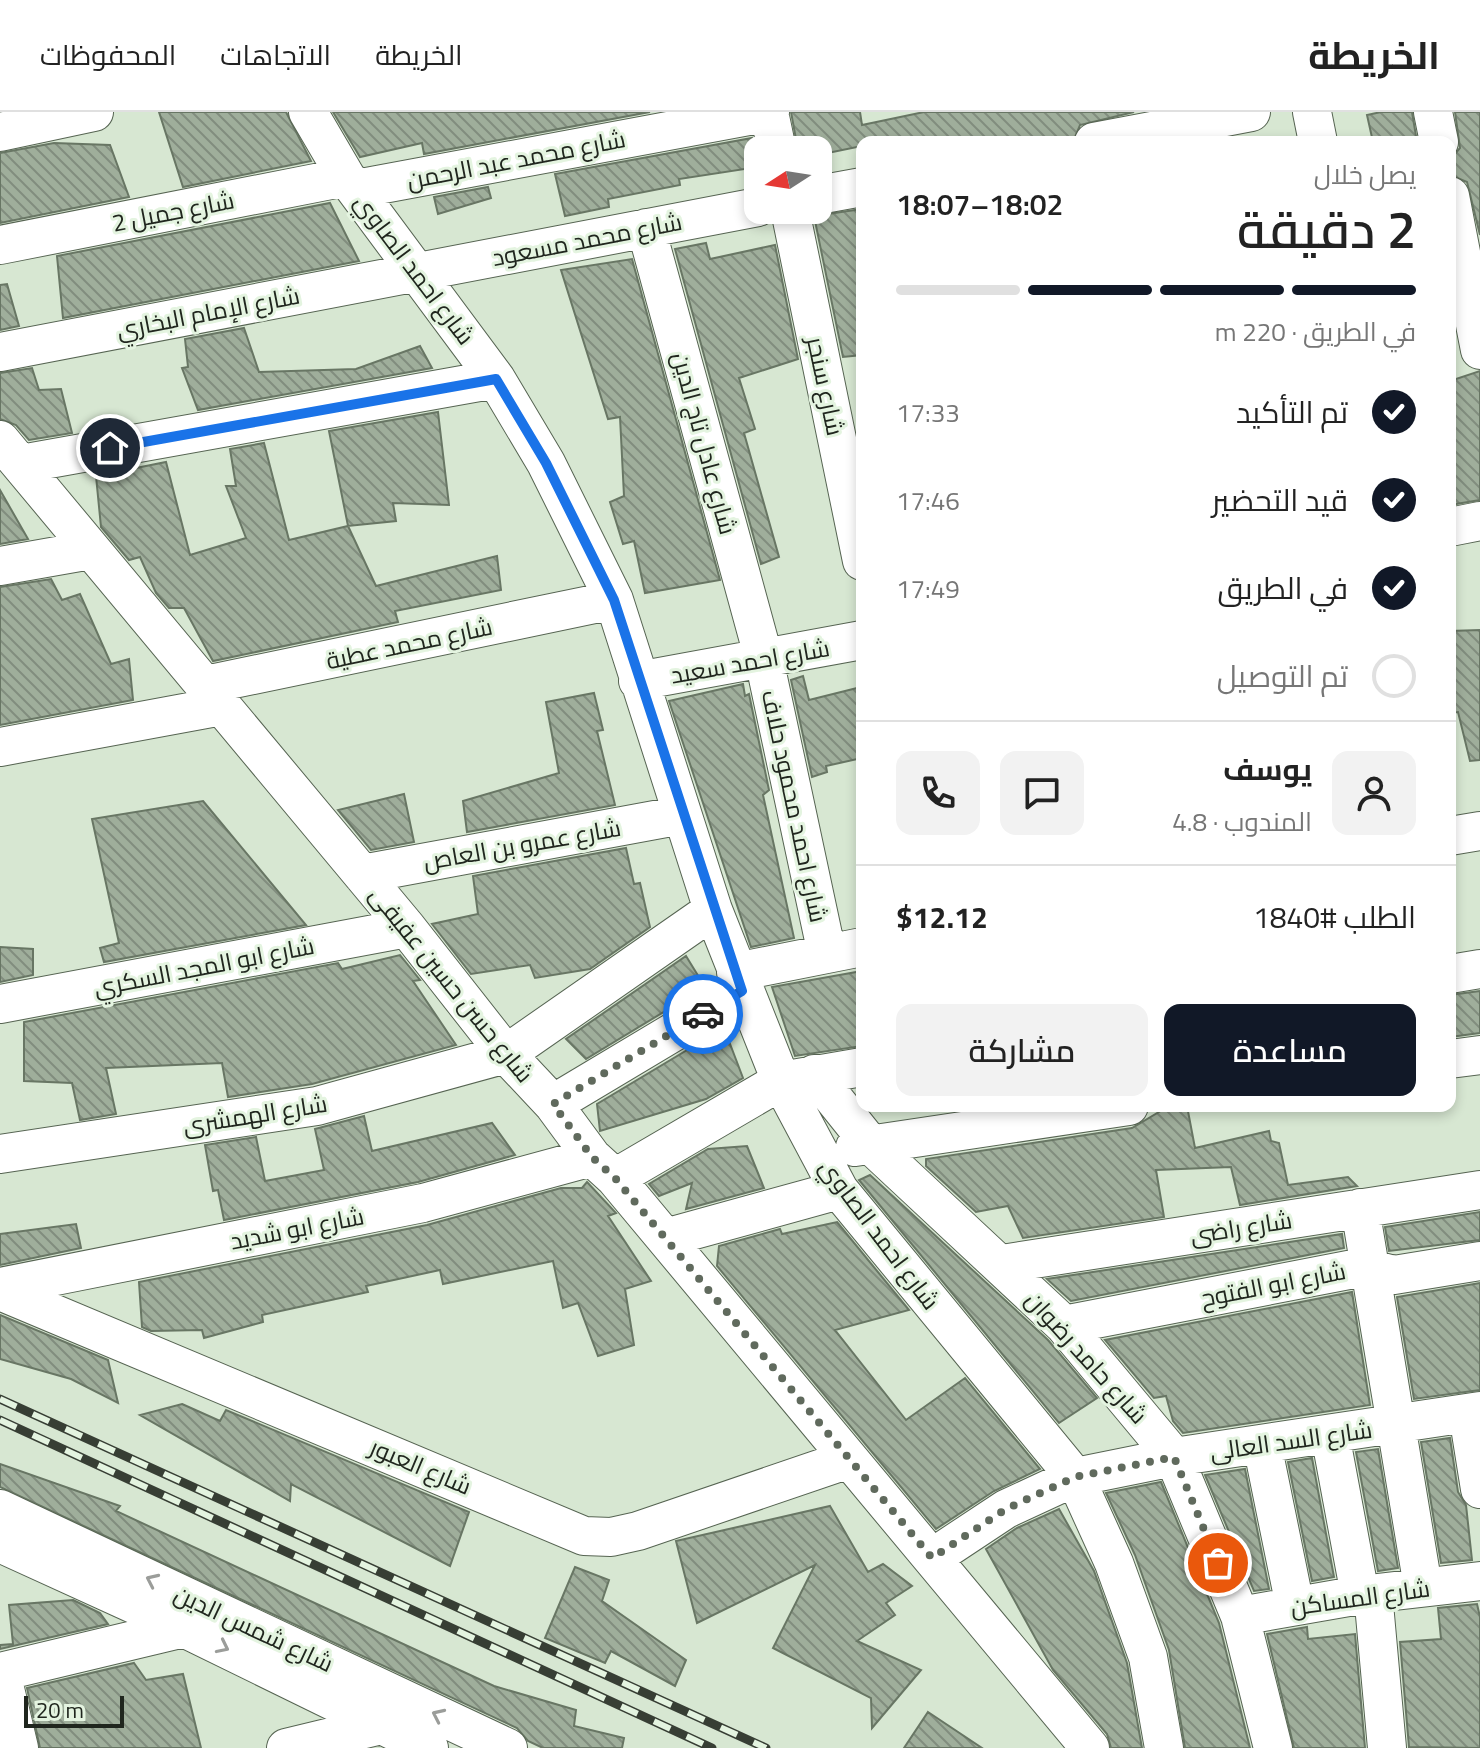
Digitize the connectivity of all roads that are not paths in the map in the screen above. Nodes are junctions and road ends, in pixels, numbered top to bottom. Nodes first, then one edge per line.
1 (94, 112) edge
2 (308, 112) edge
3 (769, 112) edge
4 (1251, 112) edge
5 (1312, 112) edge
6 (1433, 112) edge
7 (1177, 127) edge
8 (0, 132) edge
9 (774, 136) edge
10 (1127, 136) edge
11 (1317, 136) edge
12 (1438, 136) edge
13 (351, 183) junction
14 (856, 188) edge
15 (832, 192) edge
16 (744, 210) edge
17 (793, 224) edge
18 (1456, 227) edge
19 (646, 228) junction
20 (0, 245) edge
21 (416, 272) junction
22 (1480, 350) edge
23 (0, 352) edge
24 (496, 379) junction
25 (7, 451) edge
26 (1480, 521) edge
27 (1456, 526) edge
28 (856, 532) edge
29 (91, 550) junction
30 (0, 566) edge
31 (614, 600) junction
32 (856, 641) edge
33 (764, 659) junction
34 (638, 681) junction
35 (213, 696) junction
36 (0, 747) edge
37 (682, 815) junction
38 (1480, 831) edge
39 (1456, 835) edge
40 (362, 874) junction
41 (713, 910) junction
42 (407, 928) junction
43 (844, 951) edge
44 (1480, 969) edge
45 (1456, 973) edge
46 (739, 982) junction
47 (0, 1004) edge
48 (506, 1054) junction
49 (1480, 1055) edge
50 (1456, 1058) edge
51 (856, 1068) edge
52 (798, 1078) junction
53 (553, 1104) junction
54 (1088, 1112) edge
55 (870, 1144) junction
56 (0, 1154) edge
57 (820, 1156) junction
58 (604, 1167) junction
59 (839, 1190) junction
60 (1480, 1190) edge
61 (1360, 1208) junction
62 (665, 1238) junction
63 (1480, 1261) edge
64 (1002, 1264) junction
65 (1370, 1267) junction
66 (0, 1289) edge
67 (1064, 1325) junction
68 (1474, 1413) edge
69 (1396, 1425) junction
70 (1330, 1434) junction
71 (1262, 1444) junction
72 (1174, 1457) junction
73 (849, 1459) junction
74 (1075, 1477) junction
75 (1480, 1489) edge
76 (0, 1509) edge
77 (0, 1543) edge
78 (932, 1558) junction
79 (1480, 1581) edge
80 (1423, 1587) junction
81 (1367, 1594) junction
82 (1295, 1606) junction
83 (1240, 1616) junction
84 (184, 1628) junction
85 (0, 1672) edge
86 (381, 1725) junction
87 (19, 1748) edge
88 (286, 1748) edge
89 (429, 1748) edge
90 (508, 1748) edge
91 (1090, 1748) edge
92 (1164, 1748) edge
93 (1273, 1748) edge
94 (1387, 1748) edge

1 - 8 street
2 - 13 street, شارع احمد الصاوي
3 - 9 street
3 - 13 street, شارع محمد عبد الرحمن
4 - 7 street
5 - 11 street
6 - 12 street
7 - 10 street
13 - 20 street, شارع جميل 2
13 - 21 street, شارع احمد الصاوي
14 - 15 street
16 - 19 street, شارع محمد مسعود
17 - 28 street, شارع سنجر
18 - 22 street
19 - 21 street, شارع محمد مسعود
19 - 33 street, شارع عادل تاج الدين
21 - 23 street, شارع الإمام البخاري
21 - 24 street, شارع احمد الصاوي
24 - 25 street
24 - 31 street, شارع احمد الصاوي
25 - 29 street, شارع حسن حسين عفيفى
26 - 27 street
29 - 30 street
29 - 35 street, شارع حسن حسين عفيفى
31 - 34 street, شارع احمد الصاوي
31 - 35 street, شارع محمد عطية
32 - 33 street, شارع احمد سعيد
33 - 34 street, شارع احمد سعيد
33 - 43 street, شارع احمد محمود حلاف
34 - 37 street, شارع احمد الصاوي
35 - 36 street, شارع محمد عطية
35 - 40 street, شارع حسن حسين عفيفى
37 - 40 street, شارع عمرو بن العاص
37 - 41 street, شارع احمد الصاوي
38 - 39 street
40 - 42 street, شارع حسن حسين عفيفى
41 - 46 street, شارع احمد الصاوي
41 - 48 street, شارع الهمشرى
42 - 47 street, شارع ابو المجد السكري
42 - 48 street, شارع حسن حسين عفيفى
43 - 46 street
44 - 45 street
46 - 52 street, شارع احمد الصاوي
46 - 53 street
48 - 53 street, شارع حسن حسين عفيفى
48 - 56 street, شارع الهمشرى
49 - 50 street
51 - 52 street
52 - 55 street, شارع حامد رضوان
52 - 57 street, شارع احمد الصاوي
52 - 58 street, شارع ابو شديد
53 - 58 street, شارع حسن حسين عفيفى
54 - 55 street
55 - 57 street
55 - 64 street, شارع حامد رضوان
57 - 59 street, شارع احمد الصاوي
58 - 62 street, شارع حسن حسين عفيفى
58 - 66 street, شارع ابو شديد
59 - 62 street
59 - 74 street, شارع احمد الصاوي
60 - 61 street, شارع راضى
61 - 64 street, شارع راضى
61 - 65 street
62 - 73 street, شارع حسن حسين عفيفى
63 - 65 street, شارع ابو الفتوح
64 - 67 street, شارع حامد رضوان
65 - 67 street, شارع ابو الفتوح
65 - 69 street
66 - 73 street, شارع العبور
67 - 72 street, شارع حامد رضوان
68 - 69 street, شارع السد العالى
68 - 75 street
69 - 70 street, شارع السد العالى
69 - 80 street
70 - 71 street, شارع السد العالى
70 - 81 street
71 - 72 street, شارع السد العالى
71 - 82 street
72 - 74 street, شارع السد العالى
72 - 83 street, شارع حامد رضوان
73 - 78 street, شارع حسن حسين عفيفى
74 - 78 street, شارع السد العالى
74 - 92 street, شارع احمد الصاوي
90 -> 76 street, شارع شمس الدين
77 - 84 street, شارع شمس الدين
78 - 91 street, شارع حسن حسين عفيفى
79 - 80 street, شارع المساكن
80 - 81 street, شارع المساكن
81 - 82 street, شارع المساكن
81 - 94 street
82 - 83 street, شارع المساكن
83 - 93 street, شارع حامد رضوان
84 - 85 street
84 -> 86 street, شارع شمس الدين
85 - 87 street
86 - 88 street
86 - 89 street, شارع شمس الدين

